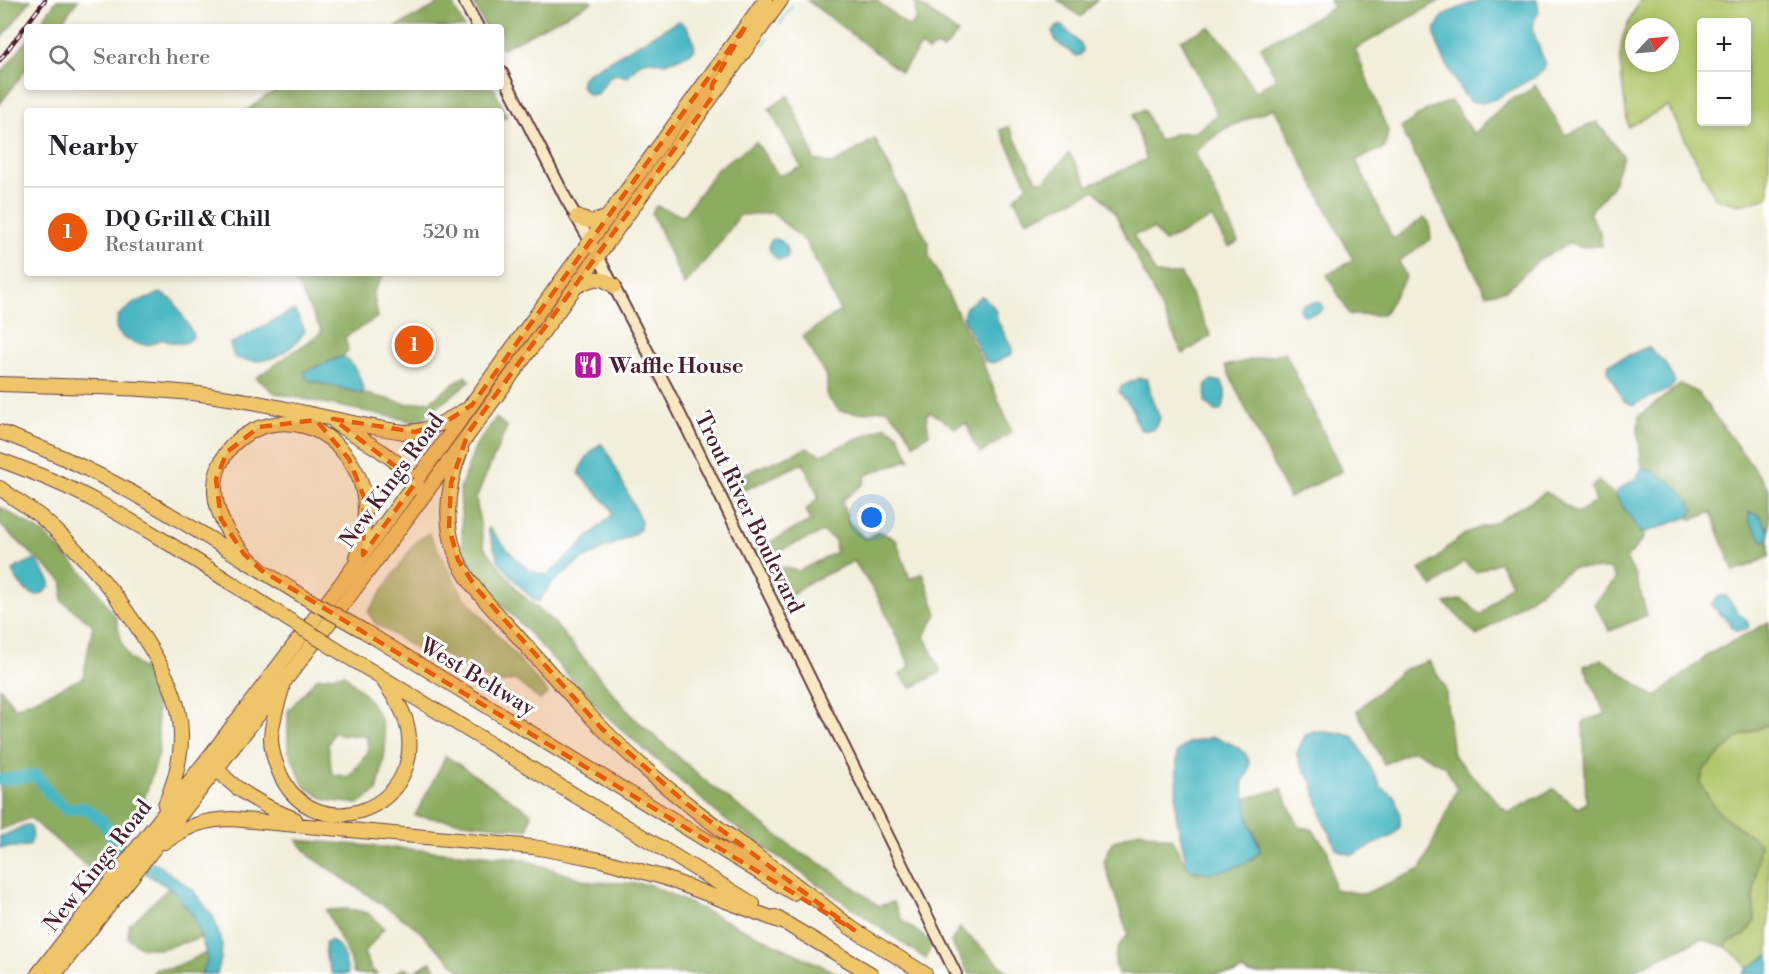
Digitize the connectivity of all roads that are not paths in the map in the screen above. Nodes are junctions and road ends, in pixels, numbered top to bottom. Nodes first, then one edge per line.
1 (463, 0) edge
2 (765, 0) edge
3 (781, 0) edge
4 (476, 24) edge
5 (504, 77) edge
6 (706, 93) junction
7 (608, 216) junction
8 (577, 217) junction
9 (590, 241) junction
10 (598, 256) junction
11 (614, 286) junction
12 (575, 287) junction
13 (0, 384) edge
14 (472, 405) junction
15 (322, 417) junction
16 (0, 432) edge
17 (468, 433) junction
18 (0, 460) edge
19 (416, 482) junction
20 (0, 488) edge
21 (423, 495) junction
22 (352, 569) junction
23 (261, 570) junction
24 (379, 675) junction
25 (285, 681) junction
26 (216, 748) junction
27 (217, 768) junction
28 (158, 822) junction
29 (312, 825) junction
30 (148, 846) junction
31 (129, 870) junction
32 (782, 922) junction
33 (854, 930) junction
34 (955, 971) edge
35 (38, 974) edge
36 (55, 974) edge
37 (871, 974) edge
38 (925, 974) edge

1 - 4 street
2 - 6 highway, New Kings Road
3 - 6 highway, New Kings Road
5 - 8 street, Trout River Boulevard
6 - 7 highway, New Kings Road
6 - 10 highway, New Kings Road
7 - 8 highway
7 - 9 highway, New Kings Road
8 - 9 street, Trout River Boulevard
9 - 10 street, Trout River Boulevard
9 - 14 highway, New Kings Road
10 - 11 street, Trout River Boulevard
10 - 12 highway, New Kings Road
11 - 12 highway
11 - 34 street, Trout River Boulevard
12 - 17 highway, New Kings Road
13 - 15 highway
14 - 15 highway
14 - 19 highway, New Kings Road
15 - 19 highway
16 - 23 highway, West Beltway
17 - 21 highway, New Kings Road
17 - 33 highway
18 - 24 highway, bridge
19 - 21 highway
19 - 22 highway, New Kings Road
20 - 28 highway
21 - 25 highway, New Kings Road
22 - 23 highway
22 - 26 highway, New Kings Road
23 - 33 highway, West Beltway, bridge
24 - 25 highway
24 - 32 highway
25 - 27 highway, New Kings Road
26 - 27 highway
26 - 28 highway, New Kings Road
27 - 29 highway
27 - 30 highway, New Kings Road
28 - 30 highway, New Kings Road
29 - 30 highway
29 - 32 highway
30 - 31 highway, New Kings Road
31 - 35 highway, New Kings Road
31 - 36 highway, New Kings Road
32 - 37 highway
33 - 38 highway, West Beltway

